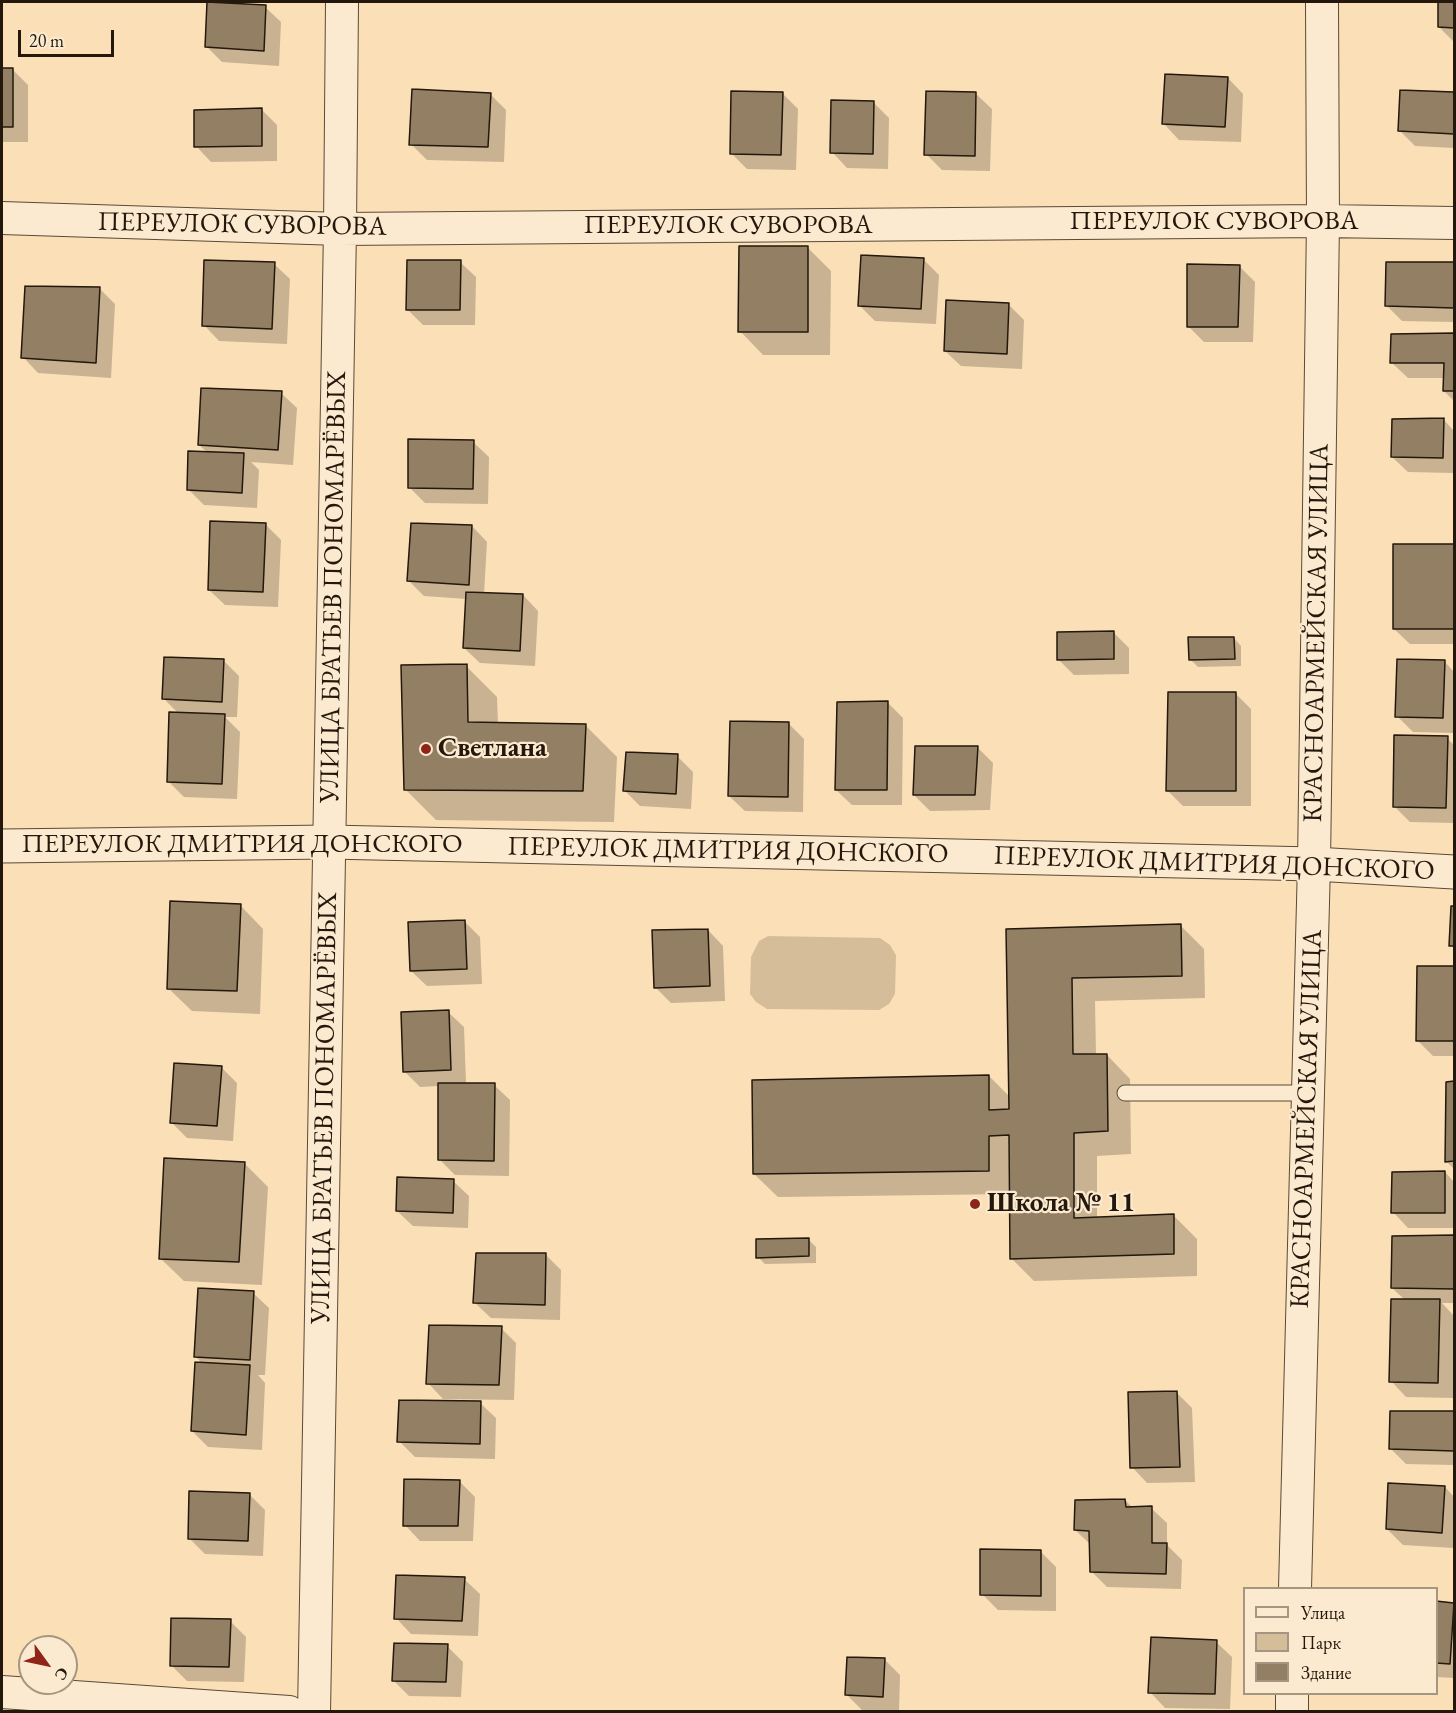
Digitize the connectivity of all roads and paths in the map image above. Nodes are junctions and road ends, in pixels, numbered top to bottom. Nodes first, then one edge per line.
1 (342, 2) edge
2 (1322, 2) edge
3 (2, 218) edge
4 (1323, 221) junction
5 (1455, 223) edge
6 (340, 229) junction
7 (329, 842) junction
8 (2, 846) edge
9 (1314, 864) junction
10 (1455, 872) edge
11 (1306, 1092) junction
12 (1125, 1093) dead end
13 (1295, 1587) edge
14 (2, 1692) edge
15 (1292, 1695) edge
16 (289, 1712) edge
17 (314, 1712) edge
18 (1292, 1712) edge

1 - 6 street, УЛИЦА БРАТЬЕВ ПОНОМАРЁВЫХ
2 - 4 street, КРАСНОАРМЕЙСКАЯ УЛИЦА
3 - 6 street, ПЕРЕУЛОК СУВОРОВА
4 - 5 street, ПЕРЕУЛОК СУВОРОВА
4 - 6 street, ПЕРЕУЛОК СУВОРОВА
4 - 9 street, КРАСНОАРМЕЙСКАЯ УЛИЦА
6 - 7 street, УЛИЦА БРАТЬЕВ ПОНОМАРЁВЫХ
7 - 8 street, ПЕРЕУЛОК ДМИТРИЯ ДОНСКОГО
7 - 9 street, ПЕРЕУЛОК ДМИТРИЯ ДОНСКОГО
7 - 17 street, УЛИЦА БРАТЬЕВ ПОНОМАРЁВЫХ
9 - 10 street, ПЕРЕУЛОК ДМИТРИЯ ДОНСКОГО
9 - 11 street, КРАСНОАРМЕЙСКАЯ УЛИЦА
11 - 12 lane
11 - 13 street, КРАСНОАРМЕЙСКАЯ УЛИЦА
14 - 16 street
15 - 18 street

